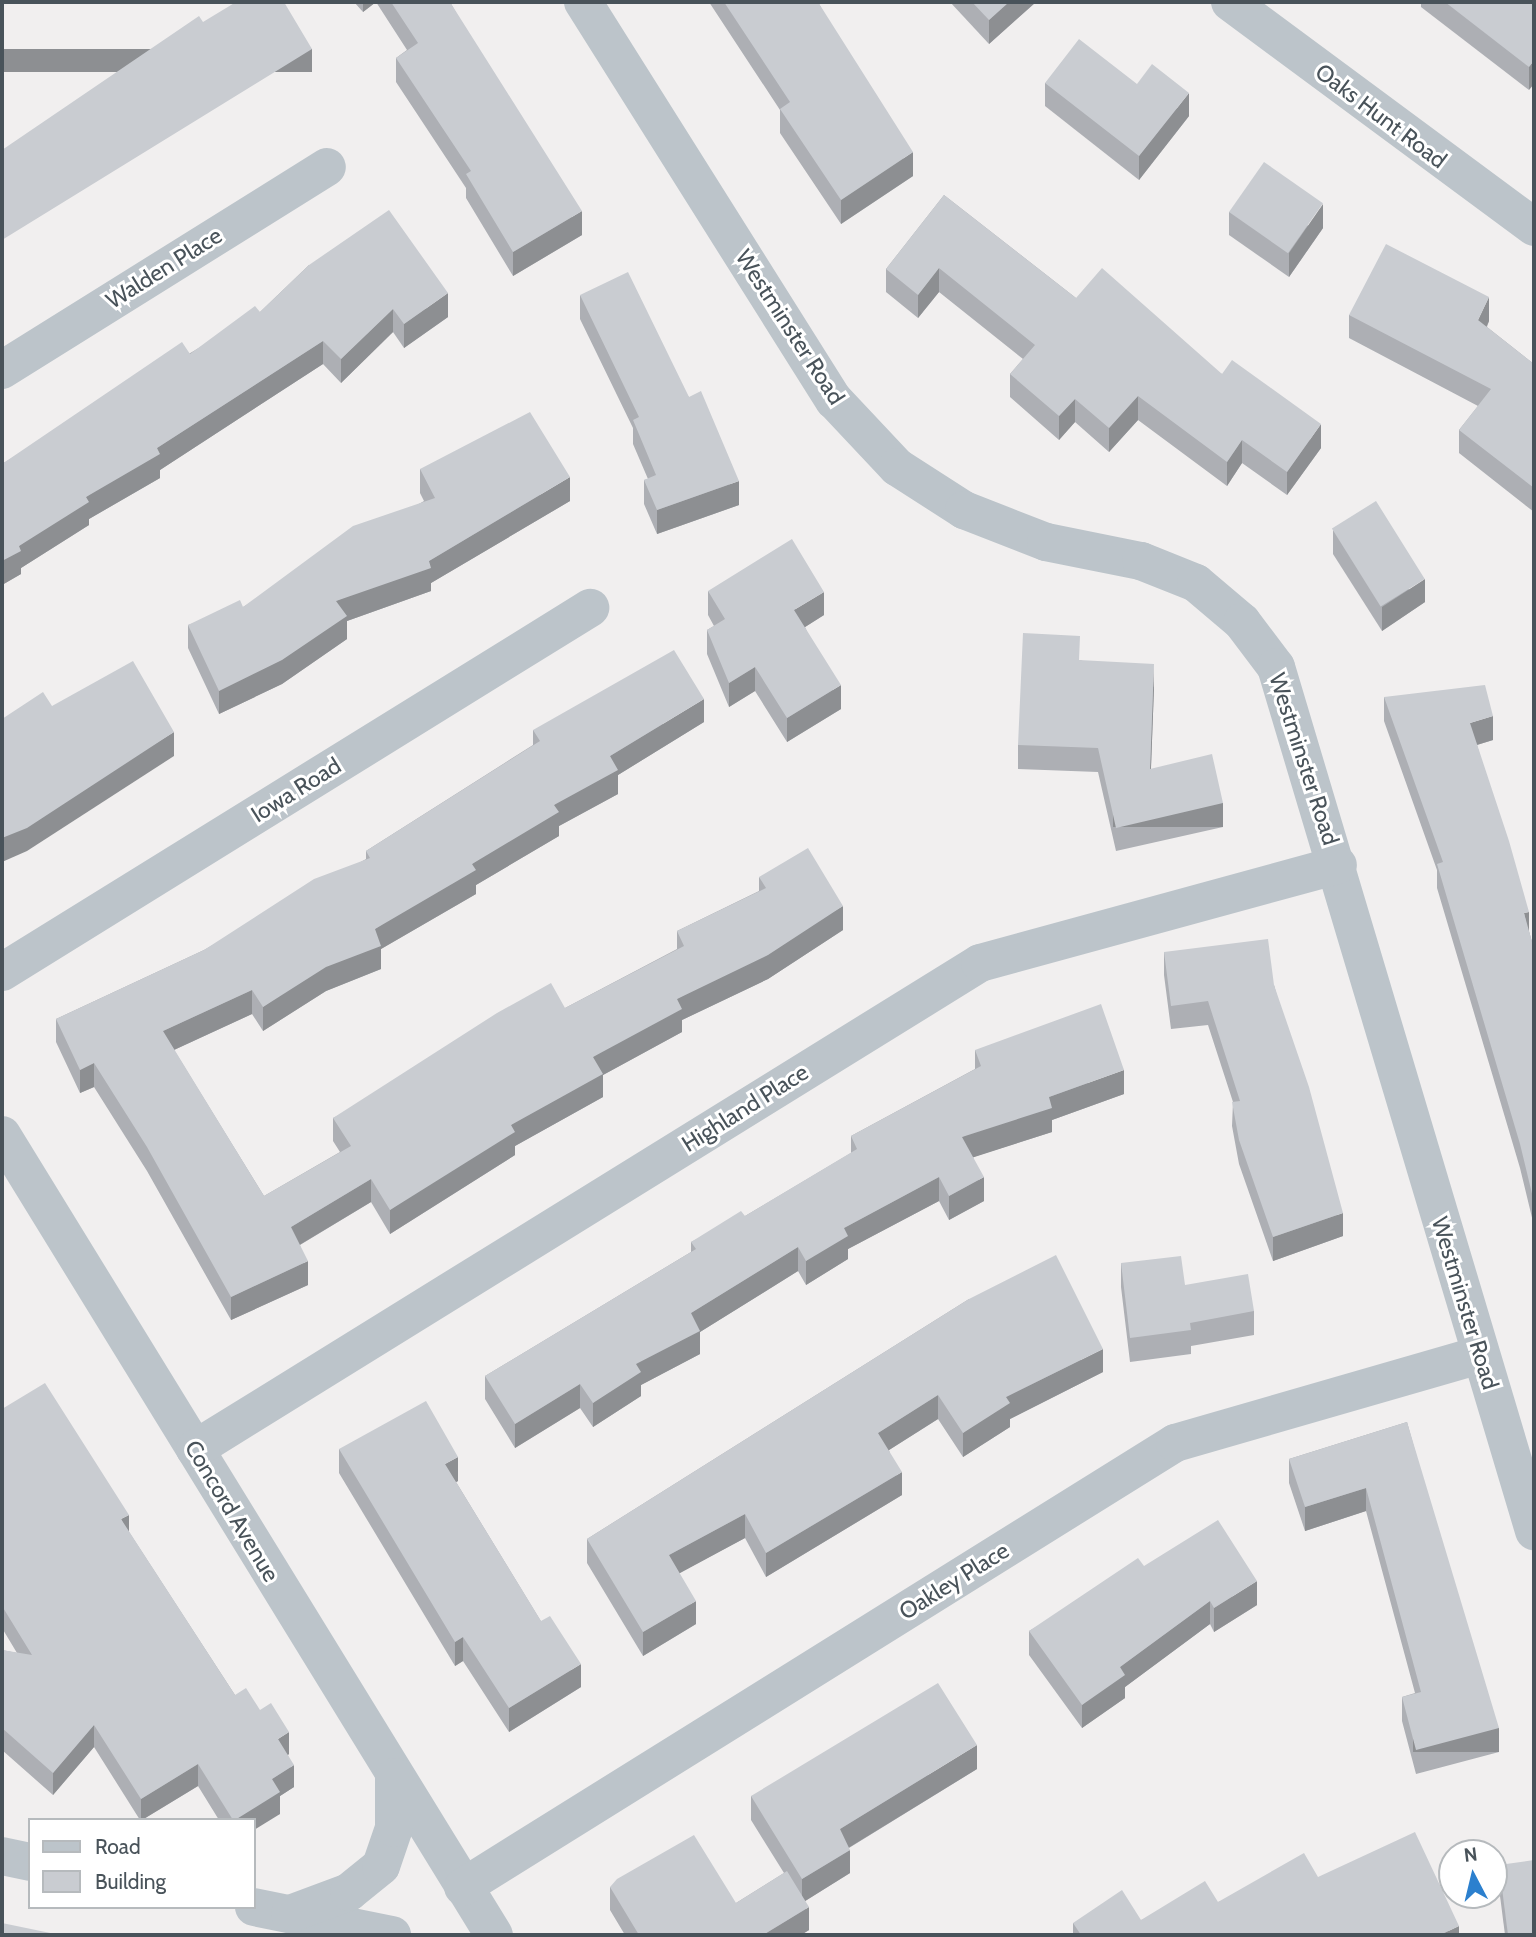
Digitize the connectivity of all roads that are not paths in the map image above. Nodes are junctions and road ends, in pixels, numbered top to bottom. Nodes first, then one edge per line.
1 (583, 2) edge
2 (1230, 2) edge
3 (327, 167) dead end
4 (1519, 200) edge
5 (1534, 227) edge
6 (2, 370) edge
7 (590, 608) dead end
8 (1338, 864) junction
9 (2, 972) edge
10 (2, 1135) edge
11 (1480, 1355) junction
12 (195, 1449) junction
13 (1534, 1531) edge
14 (394, 1777) junction
15 (2, 1856) edge
16 (28, 1862) edge
17 (463, 1887) junction
18 (272, 1911) edge
19 (392, 1935) edge
20 (494, 1935) edge

1 - 8 street, Westminster Road
2 - 4 street, Oaks Hunt Road
3 - 6 street, Walden Place
4 - 5 street, Oaks Hunt Road
7 - 9 street, Iowa Road
8 - 11 street, Westminster Road
8 - 12 street, Highland Place
10 - 12 street, Concord Avenue
11 - 13 street, Westminster Road
11 - 17 street, Oakley Place
12 - 14 street, Concord Avenue
14 - 17 street, Concord Avenue
14 - 18 street
15 - 16 street
17 - 20 street, Concord Avenue
18 - 19 street

